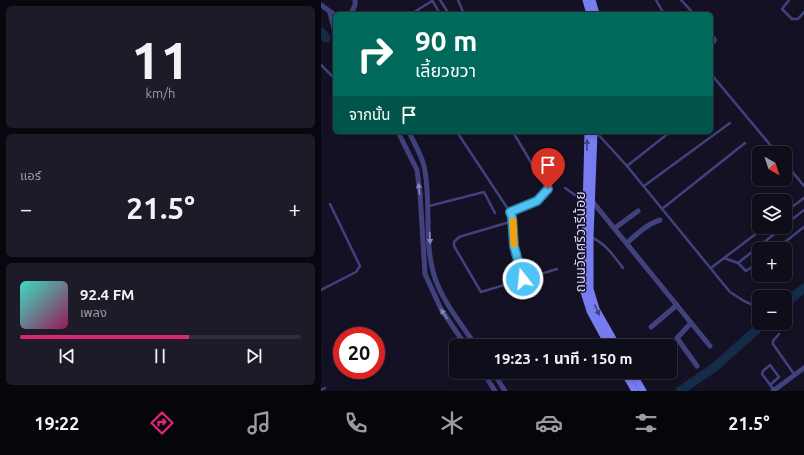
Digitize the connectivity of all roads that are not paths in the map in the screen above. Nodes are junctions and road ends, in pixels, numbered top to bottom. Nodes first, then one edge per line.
1 (355, 0) edge
2 (432, 0) edge
3 (440, 0) edge
4 (458, 0) edge
5 (586, 0) edge
6 (592, 0) edge
7 (656, 0) edge
8 (681, 0) edge
9 (789, 0) edge
10 (321, 5) edge
11 (354, 12) edge
12 (414, 12) edge
13 (439, 12) edge
14 (448, 12) edge
15 (463, 12) edge
16 (589, 12) edge
17 (595, 12) edge
18 (663, 12) edge
19 (692, 12) edge
20 (804, 12) edge
21 (333, 14) edge
22 (713, 36) edge
23 (713, 44) edge
24 (321, 65) edge
25 (713, 76) edge
26 (333, 77) edge
27 (730, 123) dead end
28 (399, 134) edge
29 (410, 134) edge
30 (458, 134) edge
31 (514, 134) edge
32 (588, 134) edge
33 (595, 134) edge
34 (597, 134) edge
35 (667, 134) edge
36 (402, 141) junction
37 (745, 143) dead end
38 (771, 146) edge
39 (627, 166) junction
40 (792, 171) edge
41 (644, 186) junction
42 (804, 186) edge
43 (565, 188) dead end
44 (804, 198) edge
45 (589, 200) junction
46 (330, 204) dead end
47 (429, 206) junction
48 (792, 207) edge
49 (662, 209) junction
50 (804, 210) edge
51 (638, 211) dead end
52 (510, 212) junction
53 (495, 213) dead end
54 (660, 220) dead end
55 (792, 220) edge
56 (513, 222) junction
57 (804, 227) edge
58 (615, 228) junction
59 (756, 234) edge
60 (774, 234) edge
61 (590, 237) junction
62 (785, 242) edge
63 (627, 243) junction
64 (724, 258) junction
65 (738, 262) junction
66 (752, 267) edge
67 (623, 268) dead end
68 (711, 268) junction
69 (557, 269) dead end
70 (523, 279) junction
71 (321, 290) edge
72 (752, 304) edge
73 (677, 305) junction
74 (691, 323) junction
75 (651, 326) dead end
76 (779, 334) dead end
77 (461, 339) edge
78 (471, 339) edge
79 (605, 339) edge
80 (613, 339) edge
81 (710, 346) dead end
82 (697, 366) dead end
83 (804, 368) edge
84 (794, 375) junction
85 (487, 379) edge
86 (497, 379) edge
87 (628, 379) edge
88 (636, 379) edge
89 (770, 385) junction
90 (325, 388) dead end
91 (321, 390) edge
92 (495, 391) edge
93 (505, 391) edge
94 (635, 391) edge
95 (643, 391) edge
96 (774, 391) edge

1 - 11 street
2 - 12 lane
2 - 13 lane
3 - 14 lane
4 - 15 lane
5 - 16 main road
6 - 17 main road
7 - 18 lane
8 - 19 lane
9 - 20 lane
10 - 21 street
22 - 23 lane
24 - 26 lane
25 - 38 lane
27 - 41 lane
28 - 36 street
29 - 36 street
29 - 47 street
30 - 52 lane
31 - 52 lane
45 -> 32 main road, ถนนวัดศรีวารีน้อย
33 - 45 main road, ถนนวัดศรีวารีน้อย
34 - 39 lane
35 - 39 lane
77 -> 36 street
37 - 49 lane
39 - 41 lane
40 - 42 lane
41 - 49 lane
43 - 45 lane
44 - 48 lane
45 - 58 street
45 - 61 main road, ถนนวัดศรีวารีน้อย
45 - 79 main road, ถนนวัดศรีวารีน้อย
46 - 71 lane
47 - 53 lane
47 -> 78 street
49 - 68 lane
50 - 55 lane
51 - 58 street
52 - 56 lane
54 - 63 street
56 - 70 lane
56 - 70 lane
57 - 62 lane
58 - 63 street
59 - 64 lane
60 - 65 lane
61 - 67 lane
61 -> 80 main road, ถนนวัดศรีวารีน้อย
63 - 73 street
64 - 65 lane
64 - 68 lane
65 - 66 lane
68 - 72 lane
69 - 70 lane
73 - 74 street
73 - 75 street
74 - 81 street
74 - 82 street
76 - 84 lane
83 - 84 street
84 - 96 street
85 - 92 street
86 - 93 street
87 - 94 main road
88 - 95 main road
89 - 89 lane
89 - 96 lane
90 - 91 lane

